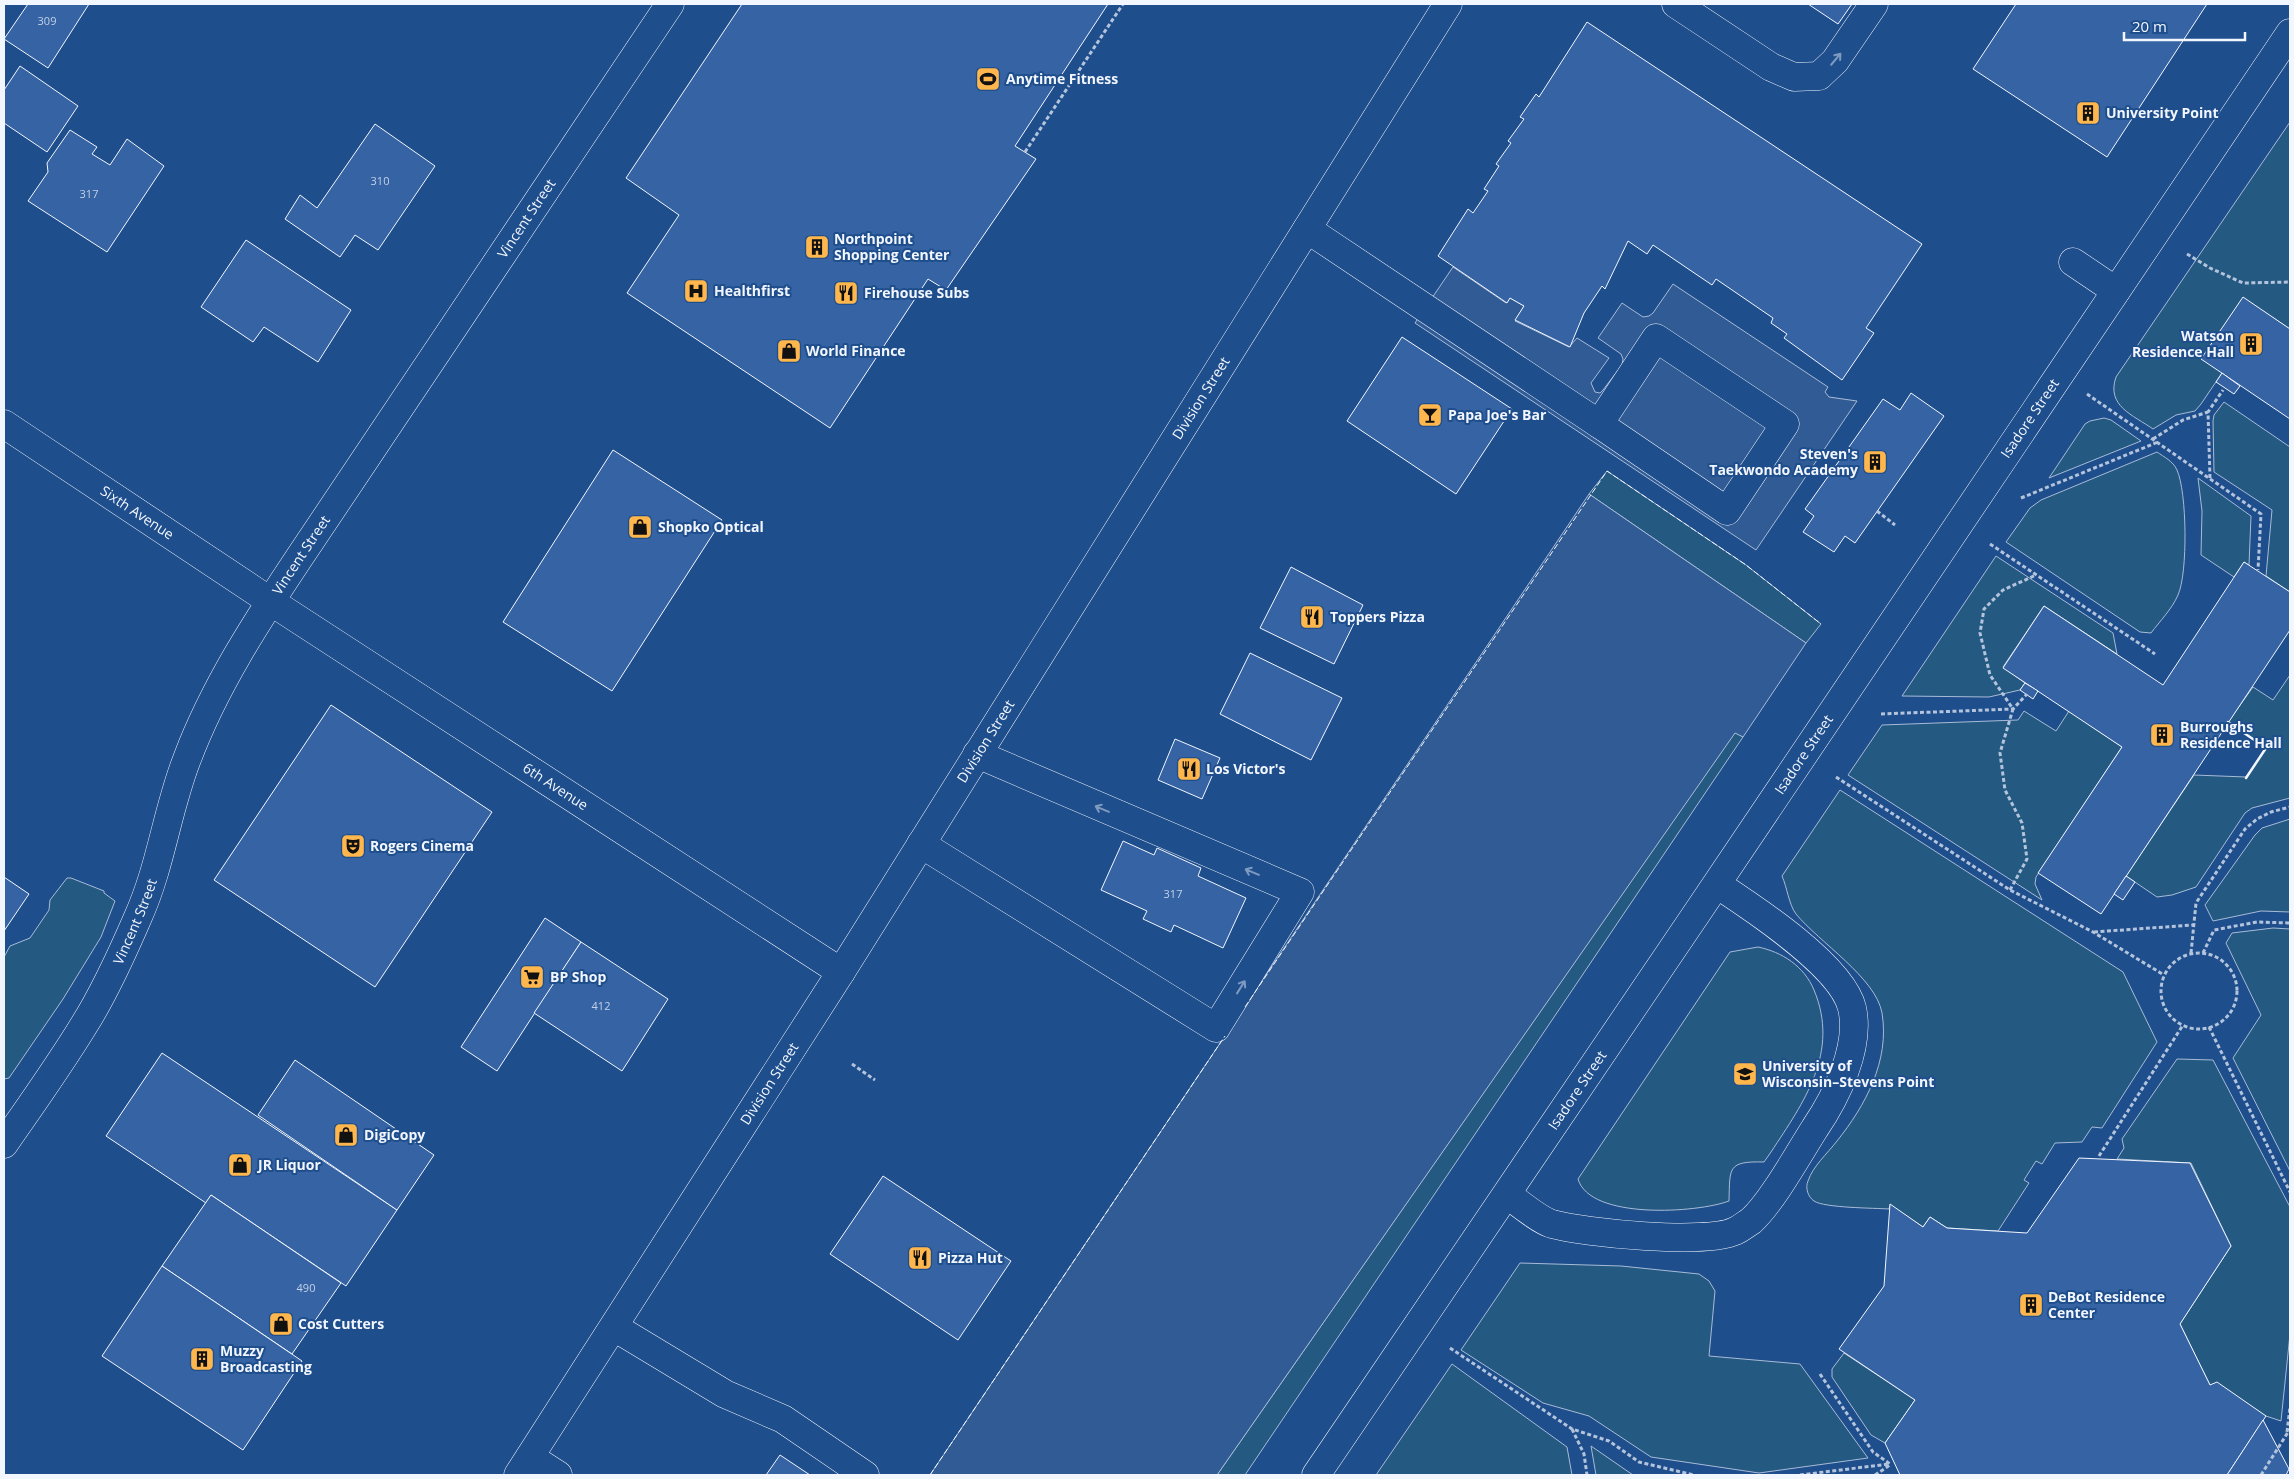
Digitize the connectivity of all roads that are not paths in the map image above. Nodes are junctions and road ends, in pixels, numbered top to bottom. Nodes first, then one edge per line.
1 (670, 4) edge
2 (1448, 4) edge
3 (1676, 4) edge
4 (1874, 4) edge
5 (2290, 33) edge
6 (1307, 228) junction
7 (2073, 262) dead end
8 (2116, 291) junction
9 (4, 424) edge
10 (1599, 424) junction
11 (270, 601) junction
12 (977, 754) junction
13 (921, 844) junction
14 (1718, 885) junction
15 (841, 972) junction
16 (4, 1144) edge
17 (1508, 1195) junction
18 (614, 1327) junction
19 (524, 1466) edge
20 (558, 1475) edge
21 (865, 1475) edge
22 (1316, 1475) edge

1 - 11 street, Vincent Street
2 - 6 street, Division Street
3 -> 4 street
5 - 8 street, Isadore Street
6 - 10 street
6 - 12 street, Division Street
7 - 8 street
8 - 14 street, Isadore Street
9 - 11 street, Sixth Avenue
10 - 10 street
11 - 15 street, 6th Avenue
11 - 16 street, Vincent Street
12 - 13 street, Division Street
13 -> 12 street
13 - 15 street, Division Street
14 - 17 street, Isadore Street
14 - 17 street
15 - 18 street, Division Street
17 - 22 street, Isadore Street
18 - 19 street, Division Street
18 - 21 street
19 - 20 street

